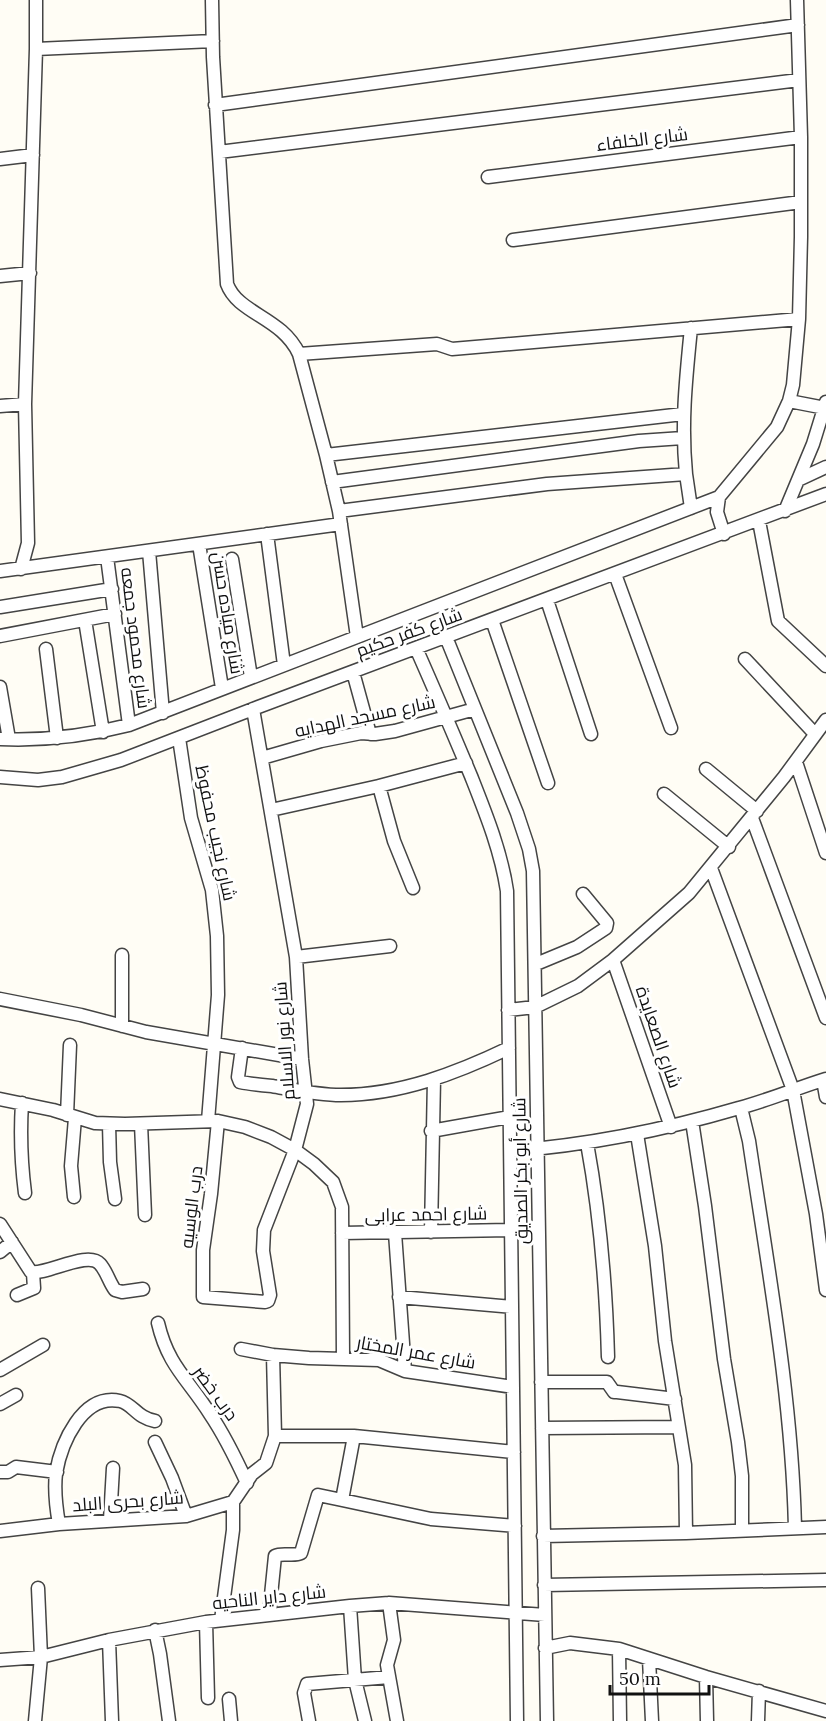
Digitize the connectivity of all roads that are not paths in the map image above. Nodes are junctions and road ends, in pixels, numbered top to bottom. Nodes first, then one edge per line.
1 (36, 0) edge
2 (212, 0) edge
3 (797, 0) edge
4 (798, 25) junction
5 (213, 41) junction
6 (36, 49) junction
7 (799, 80) junction
8 (215, 105) junction
9 (801, 137) junction
10 (219, 152) junction
11 (33, 155) junction
12 (0, 159) edge
13 (488, 177) dead end
14 (801, 202) junction
15 (513, 240) dead end
16 (30, 273) junction
17 (0, 276) edge
18 (799, 319) junction
19 (691, 328) junction
20 (299, 354) junction
21 (789, 401) junction
22 (25, 404) junction
23 (825, 405) edge
24 (0, 406) edge
25 (683, 414) junction
26 (682, 438) junction
27 (326, 455) junction
28 (826, 467) edge
29 (686, 474) junction
30 (798, 480) junction
31 (332, 482) junction
32 (826, 494) edge
33 (719, 497) junction
34 (691, 508) junction
35 (785, 511) junction
36 (340, 518) junction
37 (759, 520) junction
38 (267, 534) junction
39 (724, 534) junction
40 (199, 544) junction
41 (149, 551) junction
42 (107, 557) junction
43 (232, 559) dead end
44 (21, 569) junction
45 (0, 571) edge
46 (615, 574) junction
47 (112, 589) junction
48 (547, 600) junction
49 (0, 607) edge
50 (115, 614) junction
51 (85, 620) junction
52 (492, 620) junction
53 (0, 636) edge
54 (357, 637) junction
55 (446, 637) junction
56 (416, 648) junction
57 (46, 649) dead end
58 (745, 659) dead end
59 (284, 665) junction
60 (826, 666) edge
61 (353, 672) junction
62 (251, 677) junction
63 (0, 687) edge
64 (222, 688) junction
65 (253, 709) junction
66 (475, 709) junction
67 (163, 713) junction
68 (447, 717) junction
69 (826, 720) edge
70 (129, 725) junction
71 (671, 728) dead end
72 (103, 732) junction
73 (370, 734) junction
74 (591, 734) dead end
75 (815, 734) junction
76 (57, 738) junction
77 (179, 738) junction
78 (4, 739) edge
79 (262, 758) junction
80 (796, 762) junction
81 (466, 763) junction
82 (706, 769) dead end
83 (0, 777) edge
84 (548, 783) dead end
85 (379, 786) junction
86 (664, 794) dead end
87 (271, 810) junction
88 (755, 814) junction
89 (729, 847) junction
90 (826, 853) edge
91 (711, 868) junction
92 (413, 888) dead end
93 (583, 894) dead end
94 (390, 946) dead end
95 (122, 955) dead end
96 (296, 957) junction
97 (613, 960) junction
98 (536, 964) junction
99 (0, 999) edge
100 (536, 1007) junction
101 (508, 1010) junction
102 (826, 1018) edge
103 (122, 1026) junction
104 (213, 1044) junction
105 (70, 1045) dead end
106 (242, 1048) junction
107 (509, 1048) junction
108 (302, 1059) junction
109 (434, 1079) junction
110 (824, 1079) edge
111 (793, 1090) junction
112 (306, 1092) junction
113 (826, 1097) edge
114 (0, 1099) edge
115 (22, 1103) junction
116 (741, 1108) junction
117 (71, 1117) junction
118 (510, 1117) junction
119 (213, 1121) junction
120 (692, 1121) junction
121 (109, 1124) junction
122 (141, 1124) junction
123 (670, 1127) junction
124 (431, 1131) junction
125 (637, 1134) junction
126 (587, 1143) junction
127 (538, 1149) junction
128 (295, 1150) junction
129 (511, 1150) junction
130 (25, 1193) dead end
131 (74, 1197) dead end
132 (115, 1199) dead end
133 (145, 1215) dead end
134 (0, 1224) edge
135 (512, 1230) junction
136 (431, 1232) junction
137 (342, 1233) junction
138 (395, 1233) junction
139 (12, 1242) junction
140 (0, 1252) edge
141 (31, 1270) junction
142 (143, 1289) dead end
143 (826, 1290) edge
144 (17, 1295) dead end
145 (203, 1296) joint
146 (399, 1297) junction
147 (512, 1307) junction
148 (158, 1323) dead end
149 (43, 1345) dead end
150 (241, 1349) dead end
151 (273, 1355) junction
152 (608, 1357) dead end
153 (343, 1358) junction
154 (0, 1370) edge
155 (405, 1371) junction
156 (541, 1382) junction
157 (513, 1387) junction
158 (16, 1395) dead end
159 (675, 1399) junction
160 (0, 1404) edge
161 (155, 1421) dead end
162 (678, 1426) junction
163 (542, 1428) junction
164 (275, 1436) junction
165 (354, 1436) junction
166 (155, 1442) dead end
167 (514, 1452) junction
168 (113, 1468) dead end
169 (0, 1472) edge
170 (57, 1472) junction
171 (247, 1483) junction
172 (342, 1500) junction
173 (233, 1502) junction
174 (186, 1516) junction
175 (110, 1520) junction
176 (59, 1524) junction
177 (515, 1526) junction
178 (826, 1527) edge
179 (795, 1528) junction
180 (0, 1529) edge
181 (742, 1530) junction
182 (686, 1533) junction
183 (543, 1536) junction
184 (826, 1580) edge
185 (544, 1585) junction
186 (38, 1588) dead end
187 (389, 1603) junction
188 (350, 1606) junction
189 (516, 1613) junction
190 (544, 1615) junction
191 (269, 1616) junction
192 (221, 1620) junction
193 (206, 1622) junction
194 (154, 1630) junction
195 (109, 1640) junction
196 (545, 1648) junction
197 (619, 1649) junction
198 (41, 1657) junction
199 (649, 1659) junction
200 (0, 1660) edge
201 (389, 1677) junction
202 (706, 1677) junction
203 (355, 1680) junction
204 (759, 1691) junction
205 (208, 1698) dead end
206 (229, 1699) dead end
207 (820, 1709) edge
208 (35, 1721) edge
209 (112, 1721) edge
210 (169, 1721) edge
211 (231, 1721) edge
212 (309, 1721) edge
213 (365, 1721) edge
214 (396, 1721) edge
215 (517, 1721) edge
216 (547, 1721) edge
217 (620, 1721) edge
218 (652, 1721) edge
219 (707, 1721) edge
220 (758, 1721) edge
221 (813, 1721) edge

1 - 6 street
2 - 5 street
3 - 4 street
4 - 7 street
4 - 8 street
5 - 6 street
5 - 8 street
6 - 11 street
7 - 9 street
7 - 10 street
8 - 10 street
9 - 13 street, شارع الخلفاء
9 - 14 street
10 - 20 street
11 - 12 street
11 - 16 street
14 - 15 street
14 - 18 street
16 - 17 street
16 - 22 street
18 - 19 street
18 - 21 street
19 - 20 street
19 - 25 street
20 - 27 street
21 - 23 street
21 - 33 street
22 - 24 street
22 - 44 street
23 - 30 street
25 - 26 street
25 - 27 street
26 - 29 street
26 - 31 street
27 - 31 street
28 - 30 street
29 - 34 street
29 - 36 street
30 - 35 street
31 - 36 street
32 - 35 street, شارع كفر حكيم
33 - 34 street, شارع كفر حكيم
33 - 39 street
34 - 54 street, شارع كفر حكيم
35 - 37 street, شارع كفر حكيم
36 - 38 street
36 - 54 street
37 - 39 street, شارع كفر حكيم
37 - 60 street
38 - 40 street
38 - 59 street
39 - 46 street, شارع كفر حكيم
40 - 41 street
40 - 64 street, شارع مياده حسن
41 - 42 street
41 - 67 street
42 - 44 street
42 - 47 street, شارع محمود جمعه
43 - 62 street
44 - 45 street
46 - 48 street, شارع كفر حكيم
46 - 71 street
47 - 49 street
47 - 50 street, شارع محمود جمعه
48 - 52 street, شارع كفر حكيم
48 - 74 street
50 - 51 street
50 - 70 street, شارع محمود جمعه
51 - 53 street
51 - 72 street
52 - 55 street, شارع كفر حكيم
52 - 84 street
54 - 59 street, شارع كفر حكيم
55 - 56 street, شارع كفر حكيم
55 - 66 street, شارع أبو بكر الصديق
56 - 61 street, شارع كفر حكيم
56 - 68 street, شارع أبو بكر الصديق
57 - 76 street
58 - 75 street
59 - 62 street, شارع كفر حكيم
61 - 65 street, شارع كفر حكيم
61 - 73 street
62 - 64 street, شارع كفر حكيم
63 - 78 street
64 - 67 street, شارع كفر حكيم
65 - 77 street, شارع كفر حكيم
65 - 79 street, شارع نور الاسلام
66 - 68 street, شارع مسجد الهدايه
66 - 98 street, شارع أبو بكر الصديق
67 - 70 street, شارع كفر حكيم
68 - 73 street, شارع مسجد الهدايه
68 - 81 street, شارع أبو بكر الصديق
69 - 75 street
70 - 72 street, شارع كفر حكيم
72 - 76 street, شارع كفر حكيم
73 - 79 street, شارع مسجد الهدايه
75 - 80 street
76 - 78 street, شارع كفر حكيم
77 - 83 street, شارع كفر حكيم
77 - 104 street, شارع نجيب محفوظ
79 - 87 street, شارع نور الاسلام
80 - 88 street
80 - 90 street
81 - 85 street
81 - 101 street, شارع أبو بكر الصديق
82 - 88 street
85 - 87 street
85 - 92 street
86 - 89 street
87 - 96 street, شارع نور الاسلام
88 - 89 street
88 - 102 street
89 - 91 street
91 - 97 street
91 - 111 street
93 - 98 street
94 - 96 street
95 - 103 street
96 - 108 street, شارع نور الاسلام
97 - 100 street
97 - 123 street, شارع الصعايدة
98 - 100 street, شارع أبو بكر الصديق
99 - 103 street
100 - 101 street
100 - 127 street, شارع أبو بكر الصديق
101 - 107 street, شارع أبو بكر الصديق
103 - 104 street
104 - 106 street
104 - 119 street, شارع نجيب محفوظ
105 - 117 street
106 - 108 street
106 - 112 street
107 - 109 street
107 - 118 street, شارع أبو بكر الصديق
108 - 112 street, شارع نور الاسلام
109 - 112 street
109 - 124 street
110 - 111 street
110 - 113 street
111 - 116 street
111 - 143 street
112 - 128 street, شارع نور الاسلام
114 - 115 street
115 - 117 street
115 - 130 street
116 - 120 street
116 - 179 street
117 - 121 street
117 - 131 street
118 - 124 street
118 - 129 street, شارع أبو بكر الصديق
119 - 122 street
119 - 128 street
119 - 145 street, درب الوسيه
120 - 123 street
120 - 181 street
121 - 122 street
121 - 132 street
122 - 133 street
123 - 125 street
124 - 136 street
125 - 126 street
125 - 159 street
126 - 127 street
126 - 152 street
127 - 129 street
127 - 156 street, شارع أبو بكر الصديق
128 - 137 street
128 - 145 street, شارع نور الاسلام
129 - 135 street, شارع أبو بكر الصديق
134 - 139 street
135 - 136 street, شارع احمد عرابى
135 - 147 street, شارع أبو بكر الصديق
136 - 138 street, شارع احمد عرابى
137 - 138 street, شارع احمد عرابى
137 - 153 street
138 - 146 street
139 - 140 street
139 - 141 street
141 - 142 street
141 - 144 street
146 - 147 street
146 - 155 street
147 - 157 street, شارع أبو بكر الصديق
148 - 171 street, درب خضر
149 - 154 street
150 - 151 street, شارع عمر المختار
151 - 153 street, شارع عمر المختار
151 - 164 street
153 - 155 street, شارع عمر المختار
155 - 157 street, شارع عمر المختار
156 - 159 street
156 - 163 street, شارع أبو بكر الصديق
157 - 167 street, شارع أبو بكر الصديق
158 - 160 street
159 - 162 street
161 - 170 street
162 - 163 street
162 - 182 street
163 - 183 street, شارع أبو بكر الصديق
164 - 165 street
164 - 171 street
165 - 167 street
165 - 172 street
166 - 174 street
167 - 177 street, شارع أبو بكر الصديق
168 - 175 street
169 - 170 street
170 - 176 street
171 - 173 street
172 - 177 street
172 - 191 street
173 - 174 street, شارع بحرى البلد
173 - 192 street
174 - 175 street, شارع بحرى البلد
175 - 176 street, شارع بحرى البلد
176 - 180 street, شارع بحرى البلد
177 - 189 street, شارع أبو بكر الصديق
178 - 179 street
179 - 181 street
181 - 182 street
182 - 183 street
183 - 185 street, شارع أبو بكر الصديق
184 - 185 street
185 - 190 street, شارع أبو بكر الصديق
186 - 198 street
187 - 188 street, شارع داير الناحيه
187 - 189 street, شارع داير الناحيه
187 - 201 street
188 - 191 street, شارع داير الناحيه
188 - 203 street
189 - 190 street, شارع داير الناحيه
189 - 215 street, شارع أبو بكر الصديق
190 - 196 street, شارع أبو بكر الصديق
191 - 192 street, شارع داير الناحيه
192 - 193 street, شارع داير الناحيه
193 - 194 street, شارع داير الناحيه
193 - 205 street
194 - 195 street, شارع داير الناحيه
194 - 210 street
195 - 198 street, شارع داير الناحيه
195 - 209 street
196 - 197 street
196 - 216 street, شارع أبو بكر الصديق
197 - 199 street
197 - 217 street
198 - 200 street, شارع داير الناحيه
198 - 208 street
199 - 202 street
199 - 218 street
201 - 203 street
201 - 214 street
202 - 204 street
202 - 219 street
203 - 212 street
203 - 213 street
204 - 207 street
204 - 220 street
206 - 211 street
207 - 221 street

